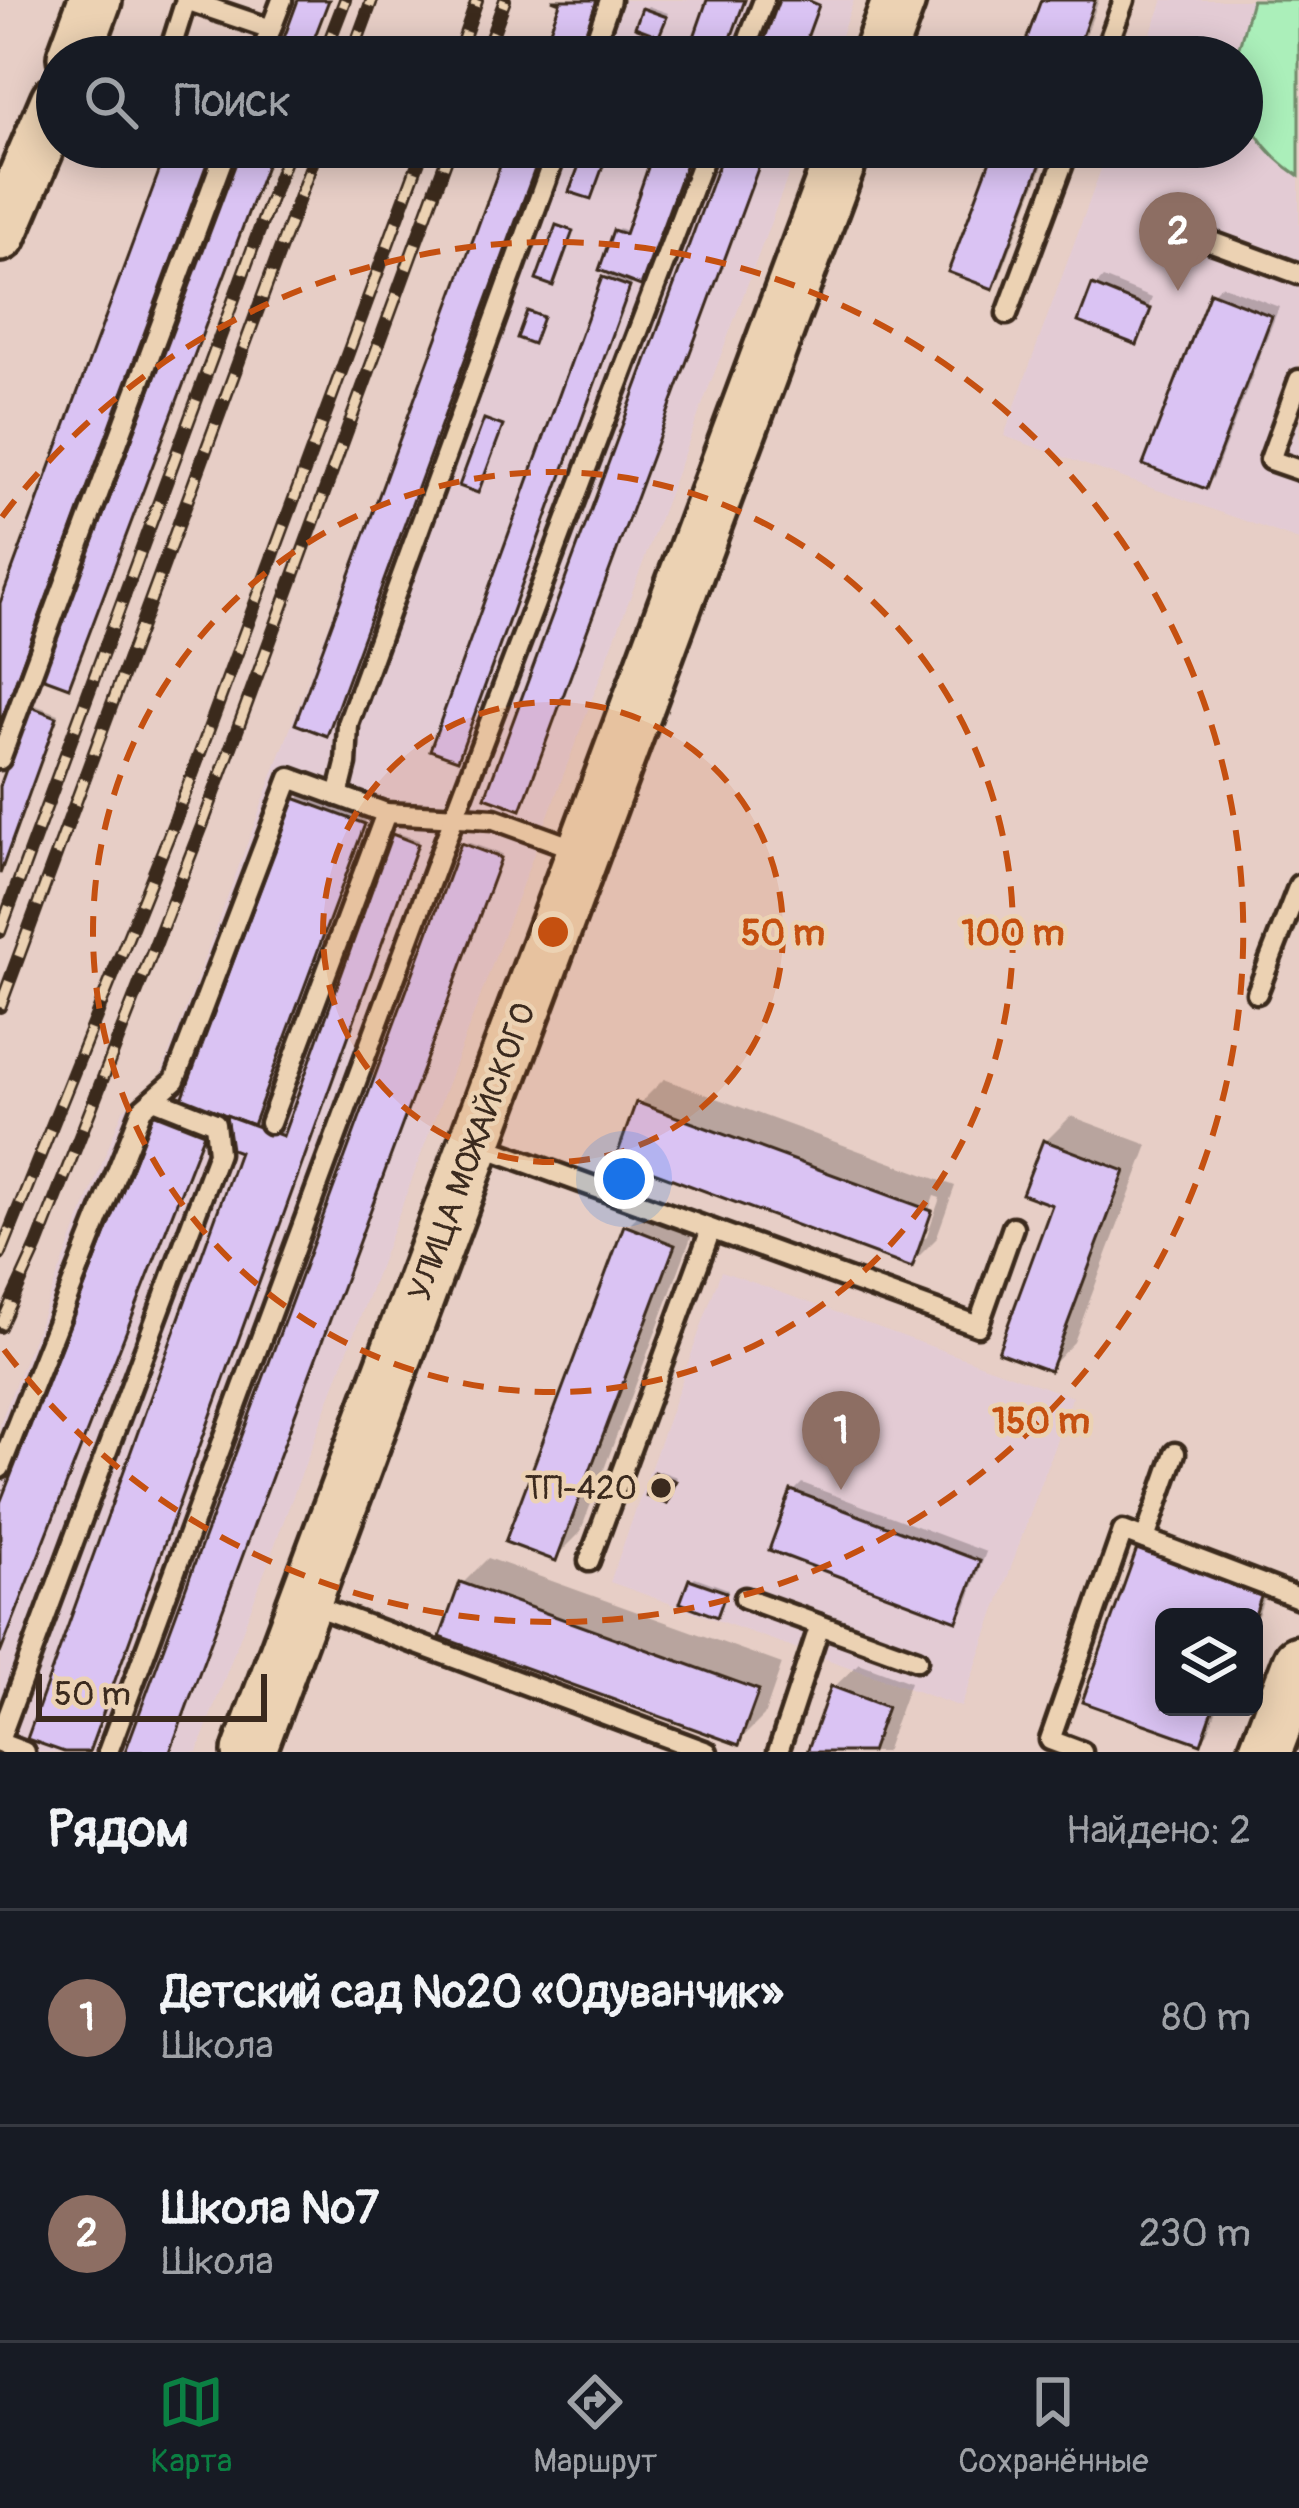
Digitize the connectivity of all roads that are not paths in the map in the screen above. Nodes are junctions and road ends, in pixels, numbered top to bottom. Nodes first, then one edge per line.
1 (95, 0) edge
2 (186, 0) edge
3 (282, 0) edge
4 (610, 0) edge
5 (764, 0) edge
6 (1124, 0) edge
7 (896, 1) edge
8 (271, 28) junction
9 (82, 36) edge
10 (174, 36) edge
11 (268, 36) edge
12 (597, 36) edge
13 (750, 36) edge
14 (885, 36) edge
15 (1111, 36) edge
16 (36, 150) edge
17 (219, 168) edge
18 (550, 168) edge
19 (700, 168) edge
20 (837, 168) edge
21 (1062, 168) edge
22 (0, 235) edge
23 (1212, 242) dead end
24 (1299, 274) edge
25 (1007, 314) dead end
26 (1299, 380) edge
27 (1299, 470) edge
28 (0, 759) edge
29 (338, 796) junction
30 (386, 813) junction
31 (454, 817) junction
32 (584, 852) junction
33 (1299, 884) edge
34 (1257, 993) dead end
35 (154, 1099) junction
36 (270, 1123) dead end
37 (475, 1144) junction
38 (1013, 1227) dead end
39 (710, 1232) junction
40 (1175, 1453) dead end
41 (0, 1468) edge
42 (1145, 1539) junction
43 (590, 1561) dead end
44 (745, 1598) dead end
45 (1299, 1598) edge
46 (305, 1602) junction
47 (820, 1625) junction
48 (917, 1660) dead end
49 (1299, 1662) edge
50 (0, 1740) edge
51 (24, 1752) edge
52 (108, 1752) edge
53 (249, 1752) edge
54 (707, 1752) edge
55 (778, 1752) edge
56 (1082, 1752) edge
57 (1265, 1752) edge

1 - 9 main road
2 - 8 lane
2 - 10 lane
3 - 8 lane
4 - 12 lane
5 - 13 lane
6 - 15 lane
7 - 14 main road
8 - 11 lane
16 - 22 main road
17 - 28 lane
18 - 29 lane
19 - 31 lane
20 - 32 main road, УЛИЦА МОЖАЙСКОГО
21 - 25 lane
23 - 24 lane
26 - 27 lane
29 - 30 lane
29 - 35 lane
30 - 31 lane
30 - 36 lane
31 - 32 lane
31 - 52 lane
32 - 37 main road, УЛИЦА МОЖАЙСКОГО
33 - 34 lane
35 - 41 lane
35 - 50 lane
37 - 39 lane
37 - 46 main road, УЛИЦА МОЖАЙСКОГО
38 - 39 lane
39 - 43 lane
40 - 42 lane
42 - 45 lane
42 - 56 lane
44 - 47 lane
46 - 53 main road, УЛИЦА МОЖАЙСКОГО
46 - 54 lane
47 - 48 lane
47 - 55 lane
49 - 57 main road
50 - 51 lane

